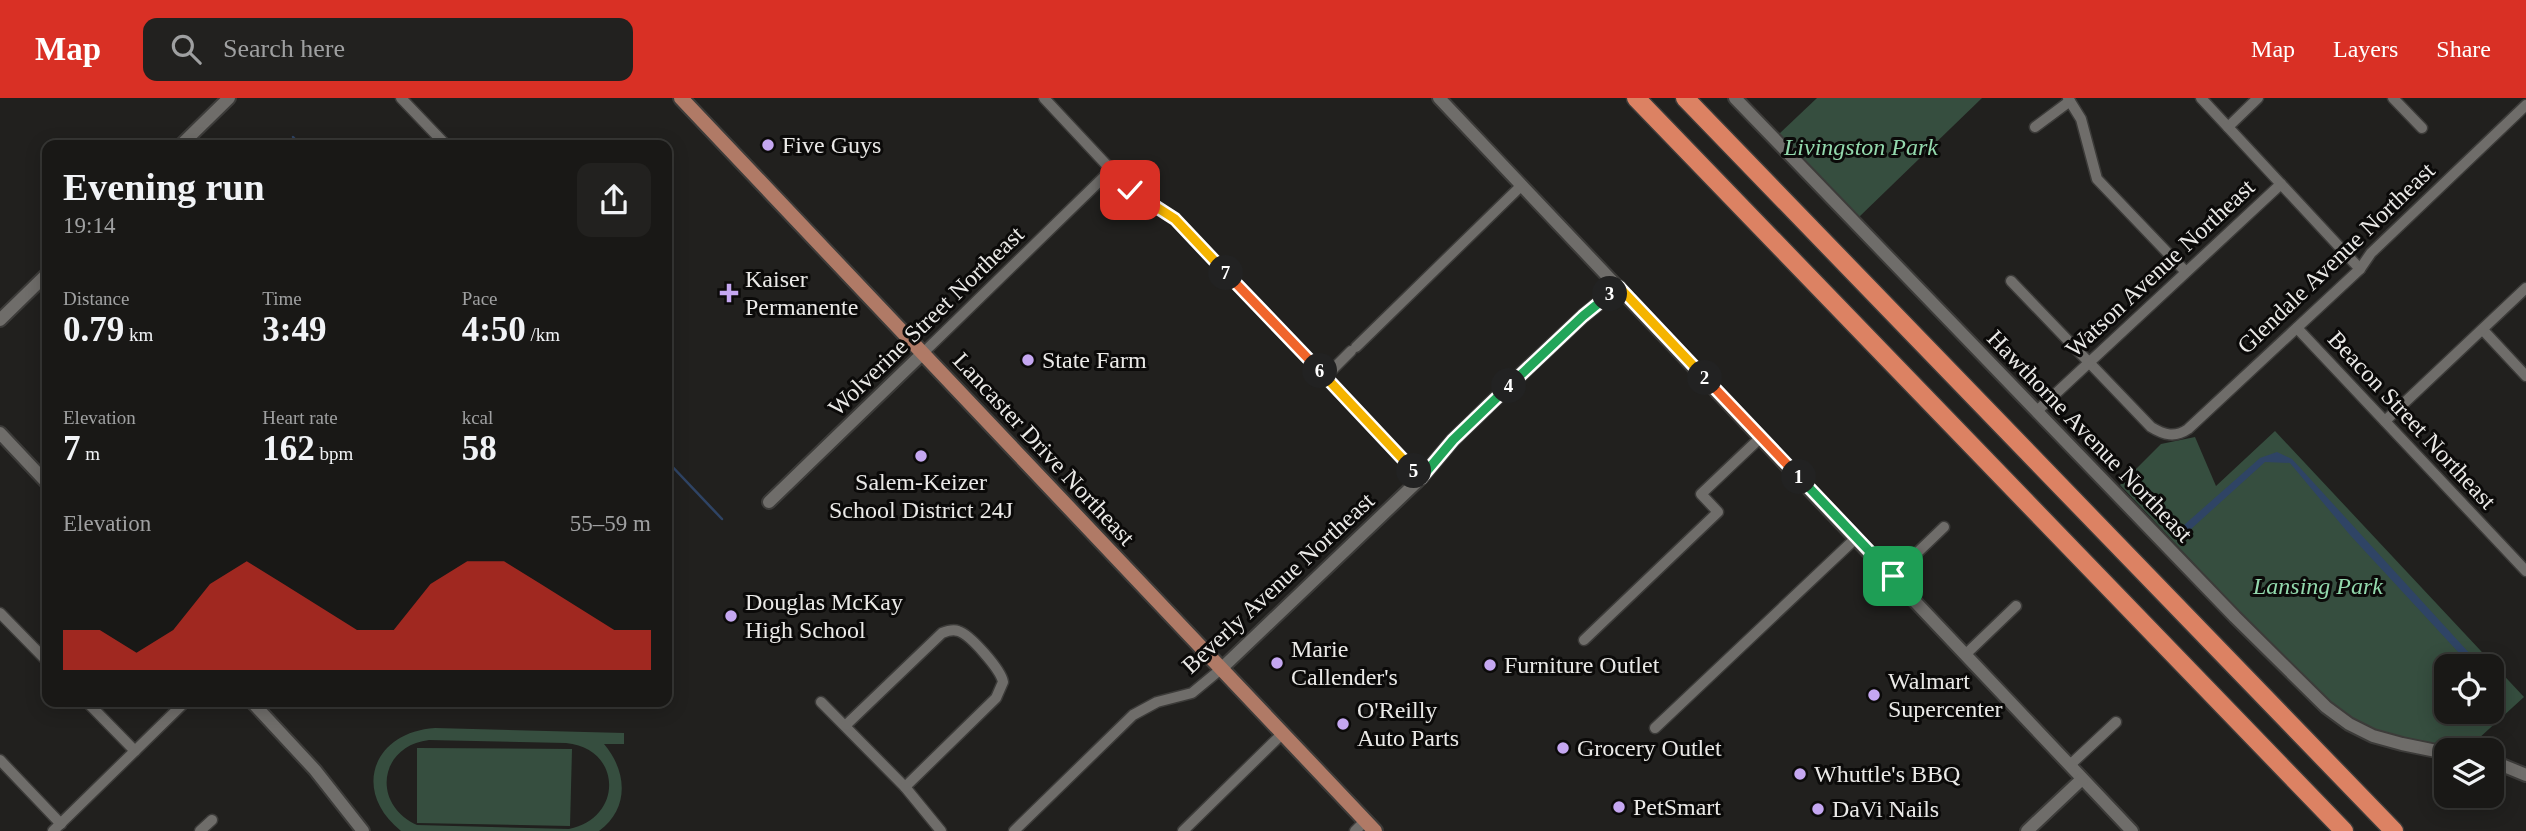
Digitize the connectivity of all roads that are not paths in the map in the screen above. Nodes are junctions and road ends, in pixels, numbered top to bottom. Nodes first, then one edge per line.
1 (229, 98) edge
2 (401, 98) edge
3 (681, 98) edge
4 (1044, 98) edge
5 (1439, 98) edge
6 (1636, 98) edge
7 (1685, 98) edge
8 (1735, 98) edge
9 (2201, 98) edge
10 (2258, 98) edge
11 (2393, 98) edge
12 (2069, 99) edge
13 (2526, 105) edge
14 (2035, 127) dead end
15 (2228, 127) junction
16 (2422, 128) dead end
17 (186, 140) edge
18 (441, 140) edge
19 (1111, 170) junction
20 (2281, 184) junction
21 (1522, 186) junction
22 (2360, 269) junction
23 (2185, 271) junction
24 (42, 279) edge
25 (2011, 281) dead end
26 (1619, 287) junction
27 (2526, 288) edge
28 (0, 320) edge
29 (2297, 328) junction
30 (2483, 330) junction
31 (922, 354) junction
32 (2089, 362) junction
33 (2526, 376) edge
34 (1325, 377) junction
35 (2037, 411) junction
36 (2385, 421) junction
37 (0, 433) edge
38 (1761, 436) junction
39 (42, 478) edge
40 (1421, 478) junction
41 (769, 502) dead end
42 (1944, 527) dead end
43 (1856, 538) junction
44 (2526, 571) edge
45 (1893, 576) junction
46 (2015, 606) dead end
47 (0, 612) edge
48 (1584, 640) dead end
49 (1966, 654) junction
50 (42, 656) edge
51 (1221, 669) junction
52 (821, 702) dead end
53 (92, 707) edge
54 (181, 707) edge
55 (258, 707) edge
56 (2116, 722) dead end
57 (846, 725) junction
58 (1655, 728) dead end
59 (1283, 733) junction
60 (135, 751) junction
61 (2434, 751) edge
62 (0, 760) edge
63 (2070, 765) junction
64 (2504, 766) edge
65 (2526, 775) edge
66 (2082, 779) junction
67 (905, 788) junction
68 (212, 820) dead end
69 (57, 827) edge
70 (1365, 828) edge
71 (358, 829) edge
72 (200, 831) edge
73 (941, 831) edge
74 (1014, 831) edge
75 (1183, 831) edge
76 (2028, 831) edge
77 (2132, 831) edge
78 (2344, 831) edge
79 (2393, 831) edge

1 - 17 street
2 - 18 street
3 - 31 main road, Lancaster Drive Northeast
4 - 19 street
5 - 21 street
6 - 78 highway
7 - 79 highway
8 - 35 street, Hawthorne Avenue Northeast
9 - 15 street
10 - 15 street
11 - 16 street
12 - 14 street
12 - 23 street
13 - 22 street, Glendale Avenue Northeast
15 - 20 street
19 - 31 street, Wolverine Street Northeast
19 - 34 street
20 - 22 street
20 - 23 street, Watson Avenue Northeast
21 - 26 street
21 - 34 street
22 - 29 street, Glendale Avenue Northeast
23 - 32 street, Watson Avenue Northeast
24 - 28 street
25 - 32 street
26 - 38 street
26 - 40 street, Beverly Avenue Northeast
27 - 30 street
29 - 32 street, Glendale Avenue Northeast
29 - 36 street, Beacon Street Northeast
30 - 33 street
30 - 36 street
31 - 41 street, Wolverine Street Northeast
31 - 51 main road, Lancaster Drive Northeast
32 - 35 street, Watson Avenue Northeast
34 - 40 street
35 - 61 street, Hawthorne Avenue Northeast
36 - 44 street, Beacon Street Northeast
37 - 39 street
38 - 43 street
38 - 48 street
40 - 51 street, Beverly Avenue Northeast
42 - 45 street
43 - 45 street
43 - 58 street
45 - 49 street
46 - 49 street
47 - 50 street
49 - 63 street
51 - 59 main road, Lancaster Drive Northeast
51 - 74 street, Beverly Avenue Northeast
52 - 57 street
53 - 60 street
54 - 60 street
55 - 71 street
56 - 63 street
57 - 67 street
57 - 67 street
59 - 70 main road, Lancaster Drive Northeast
59 - 75 street
60 - 69 street
62 - 69 street
63 - 66 street
64 - 65 street
66 - 76 street
66 - 77 street
67 - 73 street
68 - 72 street

